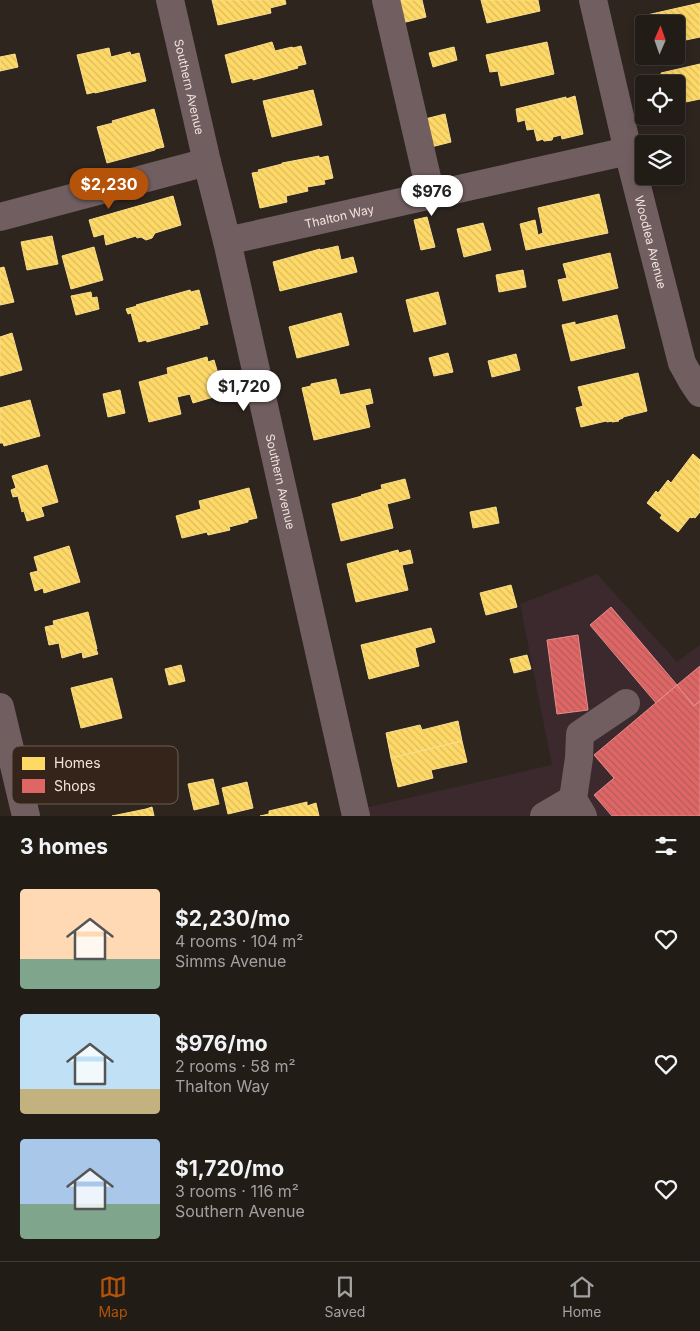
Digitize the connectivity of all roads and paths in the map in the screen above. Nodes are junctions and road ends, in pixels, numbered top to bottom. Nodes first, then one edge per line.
1 (170, 0) edge
2 (386, 0) edge
3 (593, 0) edge
4 (628, 151) junction
5 (207, 162) junction
6 (431, 195) junction
7 (0, 217) edge
8 (227, 241) junction
9 (700, 393) edge
10 (626, 703) dead end
11 (0, 707) edge
12 (12, 757) edge
13 (578, 808) edge
14 (356, 816) edge
15 (544, 816) edge

1 - 5 street, Southern Avenue
2 - 6 street
3 - 4 street, Woodlea Avenue
4 - 6 street, Thalton Way
4 - 9 street, Woodlea Avenue
5 - 7 street
5 - 8 street, Southern Avenue
6 - 8 street, Thalton Way
8 - 14 street, Southern Avenue
10 - 13 street
11 - 12 street
13 - 15 street

